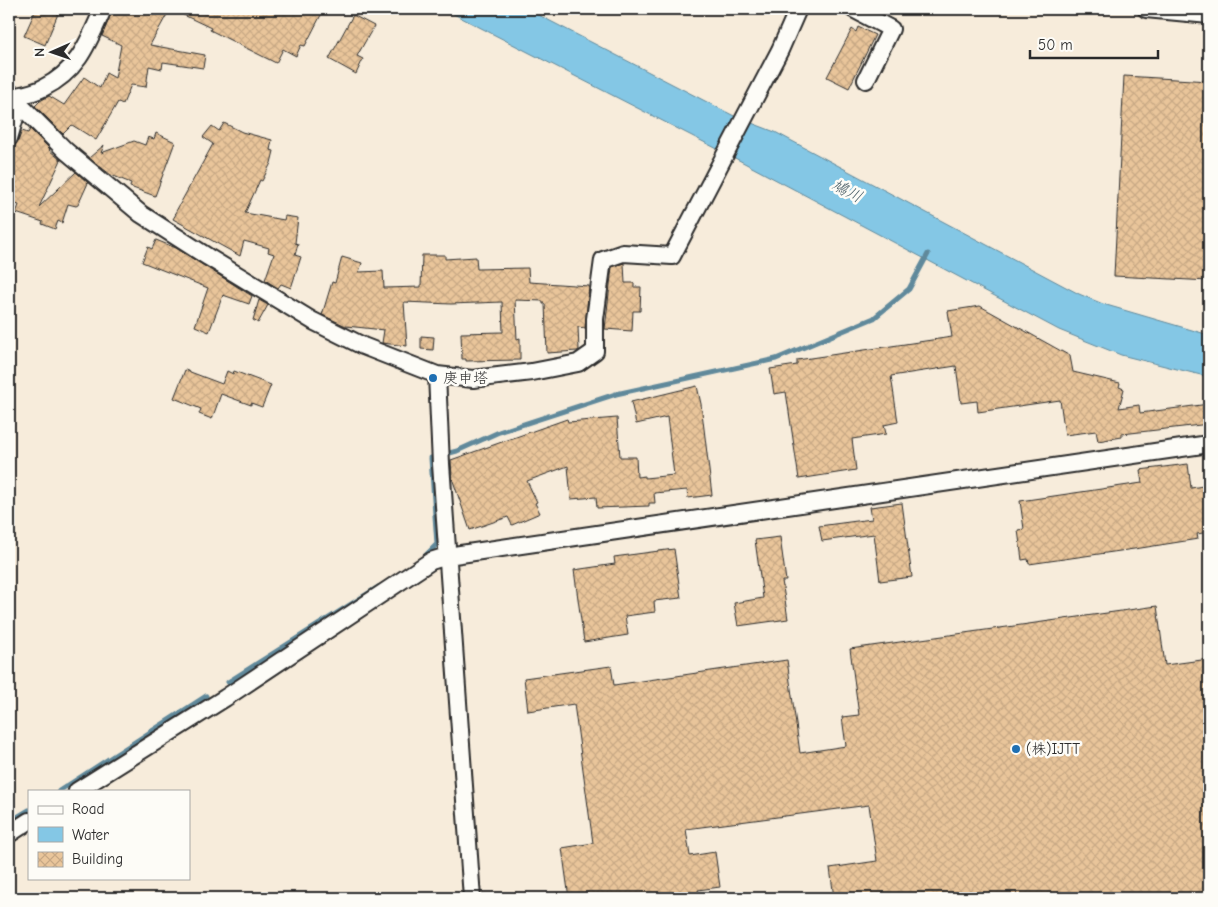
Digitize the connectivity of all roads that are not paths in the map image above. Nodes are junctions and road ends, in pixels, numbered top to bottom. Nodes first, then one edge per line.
1 (103, 9) edge
2 (798, 9) edge
3 (853, 9) edge
4 (1146, 9) edge
5 (1209, 15) edge
6 (866, 80) dead end
7 (13, 99) edge
8 (9, 138) edge
9 (437, 375) junction
10 (1209, 444) edge
11 (447, 556) junction
12 (79, 790) edge
13 (28, 822) edge
14 (9, 834) edge
15 (472, 898) edge

1 - 7 street
2 - 9 street
3 - 6 street
4 - 5 street
7 - 8 street
7 - 9 street
9 - 11 street
10 - 11 street
11 - 12 street
11 - 15 street
13 - 14 street

